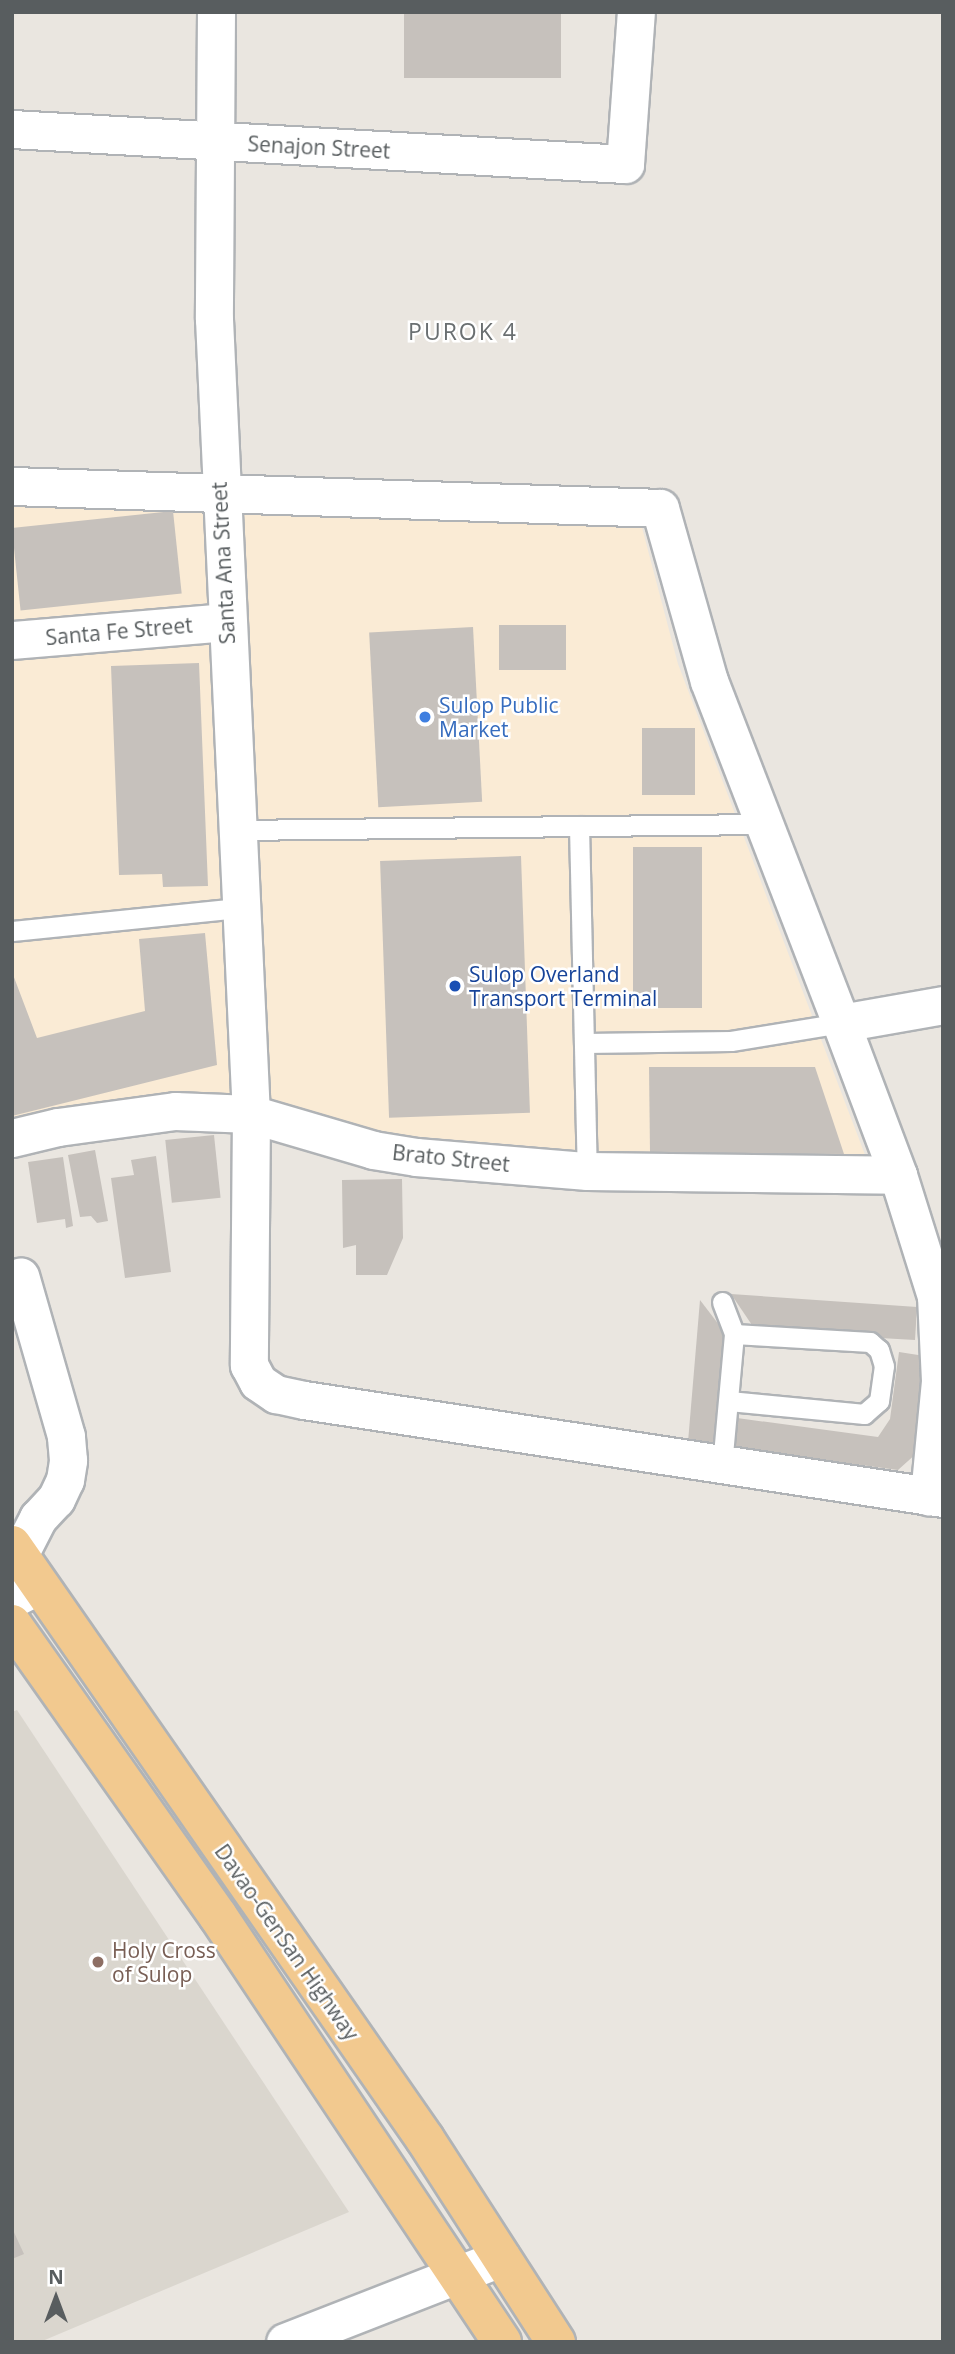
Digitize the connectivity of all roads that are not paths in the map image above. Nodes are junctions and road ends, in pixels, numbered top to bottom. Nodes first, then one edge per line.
1 (216, 12) edge
2 (636, 12) edge
3 (12, 129) edge
4 (213, 141) junction
5 (12, 486) edge
6 (220, 494) junction
7 (226, 622) junction
8 (12, 640) edge
9 (762, 824) junction
10 (579, 826) junction
11 (235, 830) junction
12 (239, 908) junction
13 (12, 931) edge
14 (943, 1005) edge
15 (841, 1023) junction
16 (584, 1043) junction
17 (251, 1114) junction
18 (12, 1138) edge
19 (587, 1171) junction
20 (898, 1175) junction
21 (20, 1276) dead end
22 (939, 1296) edge
23 (722, 1301) dead end
24 (734, 1334) junction
25 (729, 1402) junction
26 (722, 1466) junction
27 (936, 1497) edge
28 (21, 1571) edge
29 (12, 1624) edge
30 (501, 2258) junction
31 (458, 2274) junction
32 (285, 2342) edge
33 (502, 2342) edge
34 (555, 2342) edge

1 - 4 street, Santa Ana Street
2 - 4 street, Senajon Street
3 - 4 street, Senajon Street
4 - 6 street, Santa Ana Street
5 - 6 street
6 - 7 street, Santa Ana Street
6 - 9 street
7 - 8 street, Santa Fe Street
7 - 11 street, Santa Ana Street
9 - 10 lane
9 - 15 street
10 - 11 lane
10 - 16 lane
11 - 12 street, Santa Ana Street
12 - 13 lane
12 - 17 street, Santa Ana Street
14 - 15 street
15 - 16 lane
15 - 20 street
16 - 19 lane
17 - 18 street, Brato Street
17 - 19 street, Brato Street
17 - 26 street, Santa Ana Street
19 - 20 street, Brato Street
20 - 22 street
21 - 28 street
22 - 27 street
23 - 24 lane
24 - 25 lane
24 - 25 lane
25 - 26 lane
26 - 27 street
28 - 30 highway, Davao-GenSan Highway
29 - 31 highway, Davao-GenSan Highway
30 - 31 street
30 - 34 highway, Davao-GenSan Highway
31 - 32 street
31 - 33 highway, Davao-GenSan Highway

